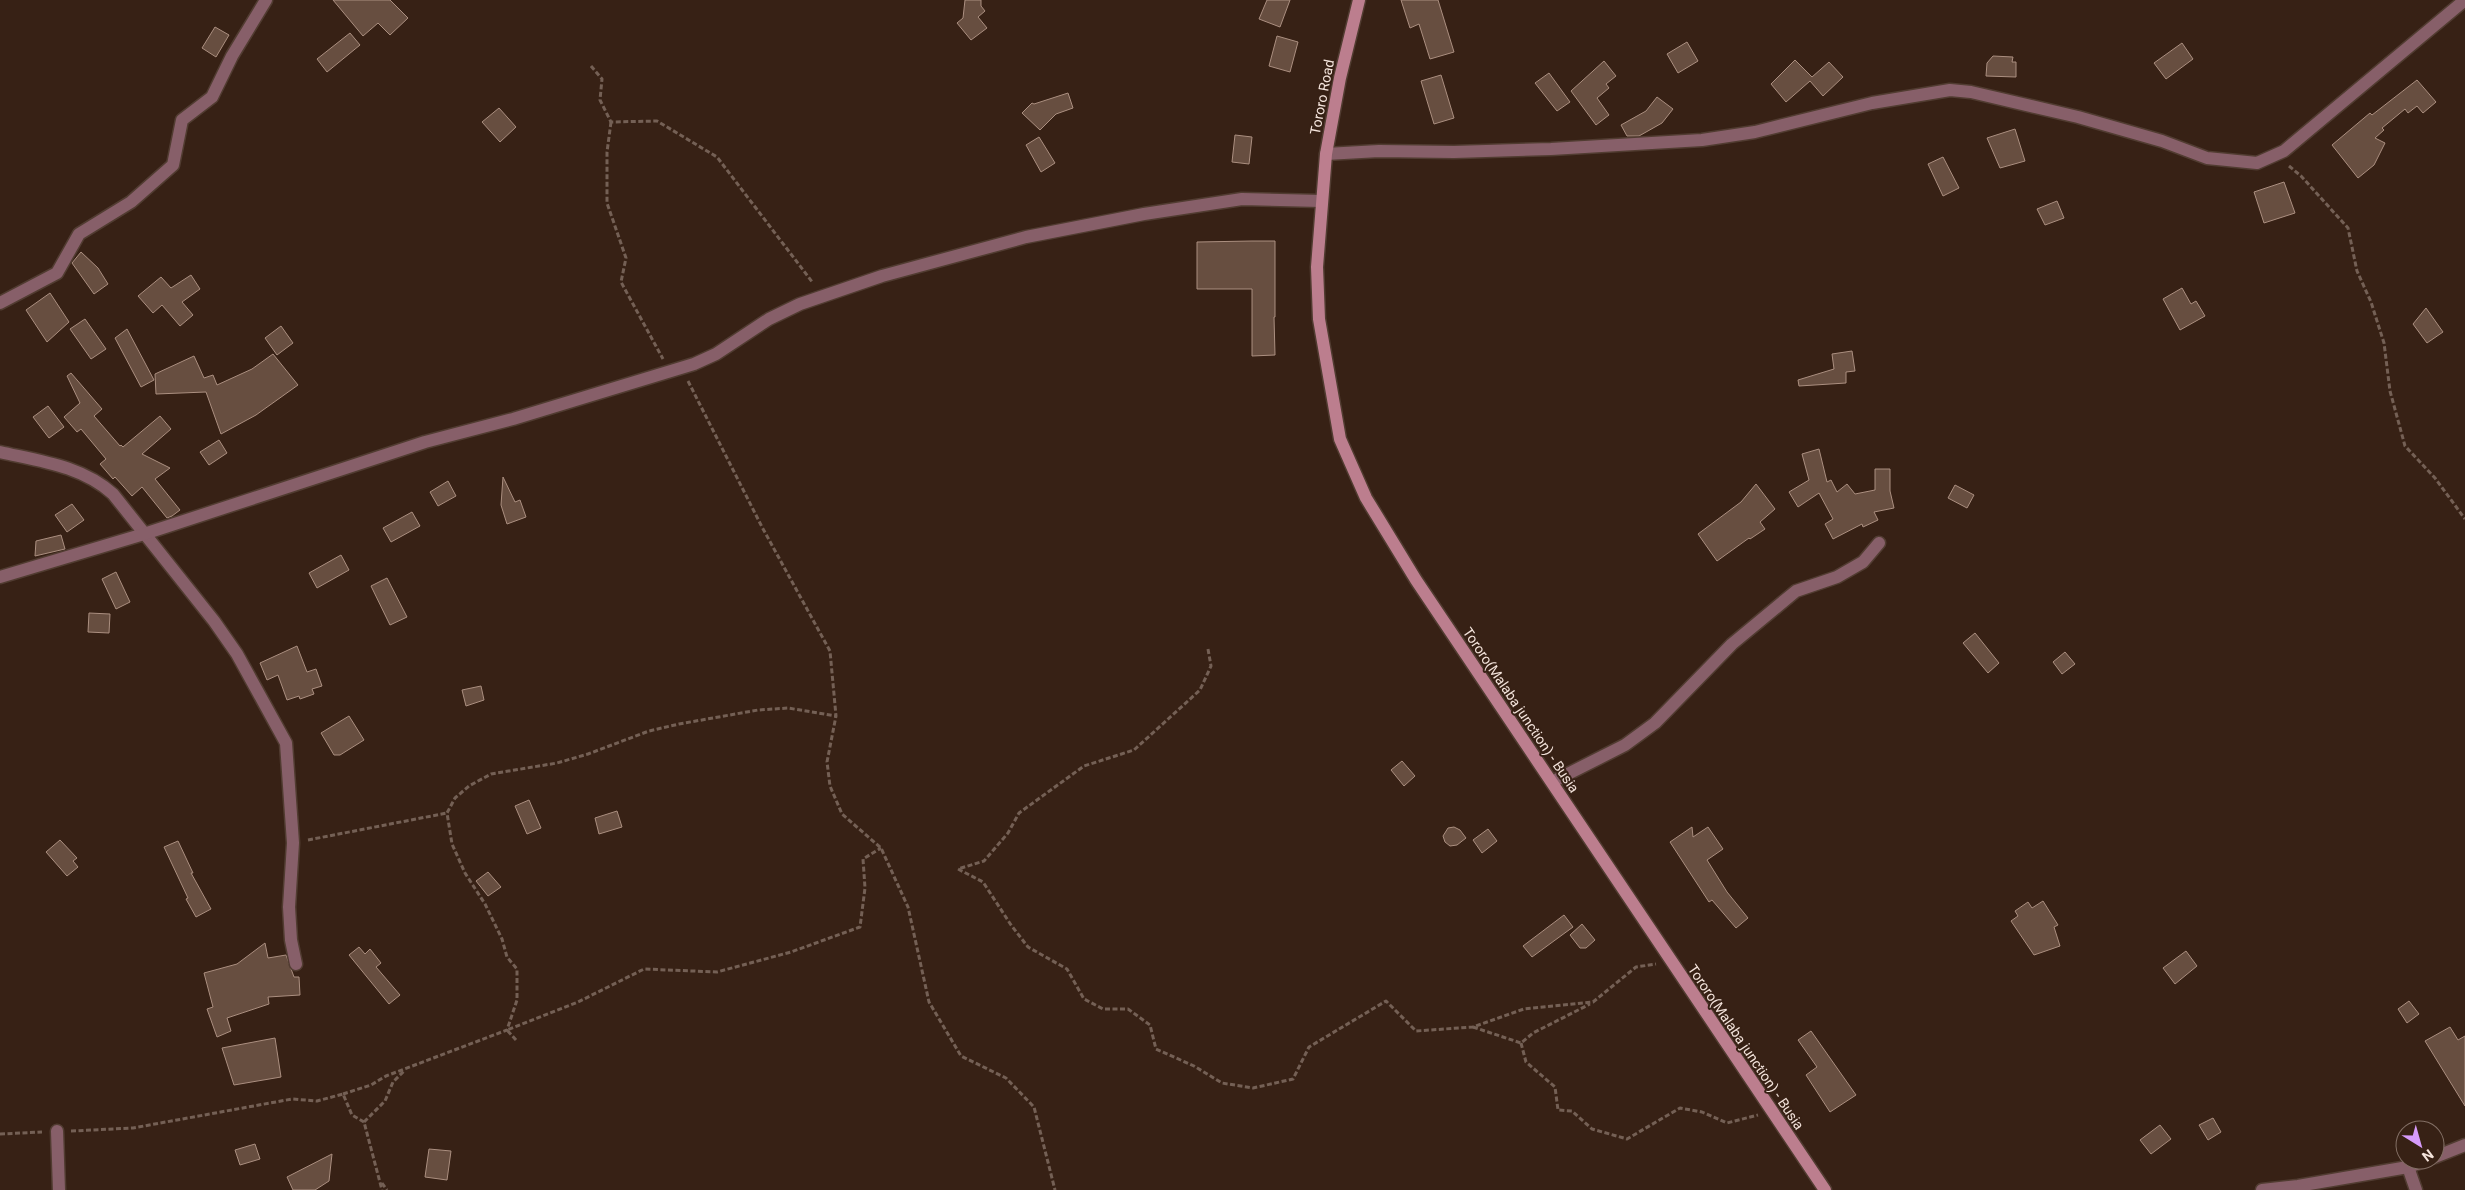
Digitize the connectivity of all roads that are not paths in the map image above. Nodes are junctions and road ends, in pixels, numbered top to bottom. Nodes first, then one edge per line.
1 (266, 0) edge
2 (1358, 0) edge
3 (2465, 0) edge
4 (1326, 154) junction
5 (1321, 201) junction
6 (0, 303) edge
7 (0, 452) edge
8 (144, 534) junction
9 (1879, 543) dead end
10 (0, 577) edge
11 (1552, 782) junction
12 (296, 964) dead end
13 (57, 1131) road end
14 (2465, 1145) edge
15 (2445, 1153) edge
16 (2395, 1169) edge
17 (2409, 1170) edge
18 (59, 1190) edge
19 (1825, 1190) edge
20 (2262, 1190) edge
21 (2416, 1190) edge

1 - 6 street
2 - 4 main road, Tororo Road
3 - 4 street
4 - 5 main road, Tororo Road
5 - 8 street
5 - 11 main road, Tororo(Malaba junction) - Busia
7 - 8 street
8 - 10 street
8 - 12 street
9 - 11 street
11 - 19 main road, Tororo(Malaba junction) - Busia
13 - 18 street
14 - 15 street
16 - 20 street
17 - 21 street

